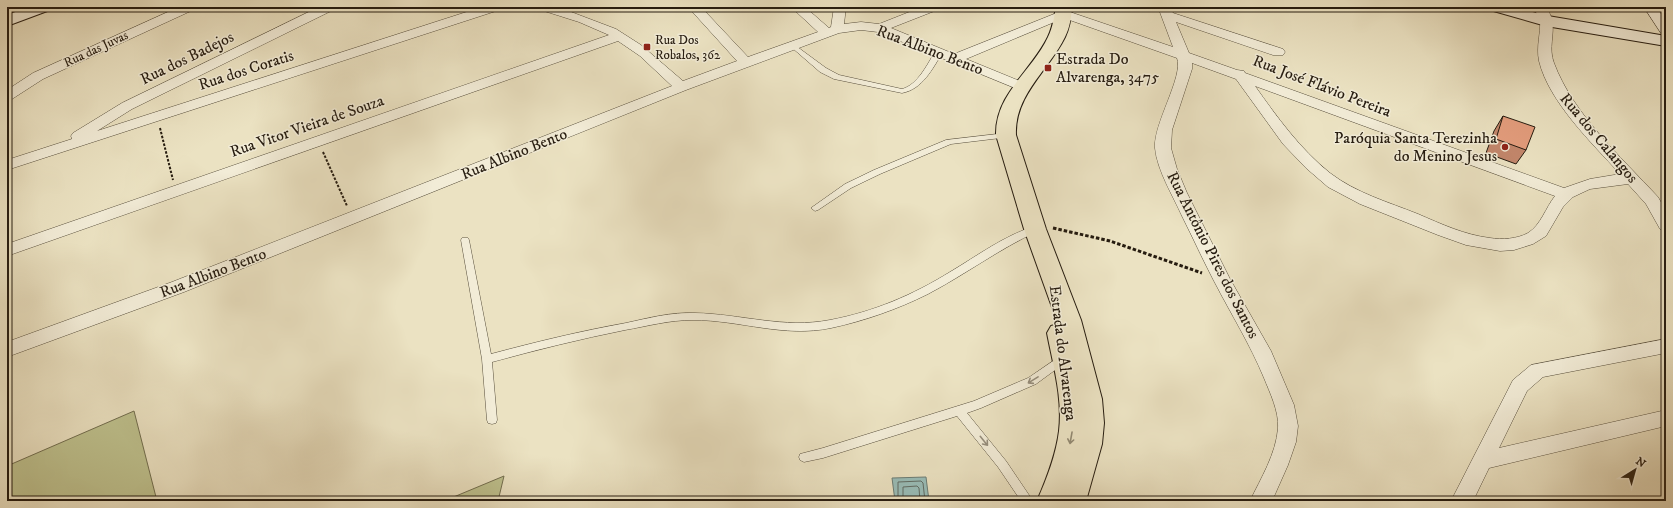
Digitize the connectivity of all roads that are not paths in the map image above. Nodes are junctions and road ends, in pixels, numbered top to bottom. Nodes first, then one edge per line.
1 (44, 7) edge
2 (189, 7) edge
3 (329, 7) edge
4 (495, 7) edge
5 (545, 7) edge
6 (694, 7) edge
7 (797, 7) edge
8 (840, 7) edge
9 (933, 7) edge
10 (1496, 7) edge
11 (1650, 7) edge
12 (1064, 10) edge
13 (1166, 11) edge
14 (1543, 14) edge
15 (7, 21) edge
16 (880, 28) junction
17 (1666, 30) edge
18 (832, 31) junction
19 (619, 36) junction
20 (1666, 41) edge
21 (792, 45) junction
22 (939, 52) junction
23 (1278, 52) dead end
24 (1184, 54) junction
25 (954, 59) junction
26 (746, 63) junction
27 (1239, 74) junction
28 (681, 87) junction
29 (1022, 87) junction
30 (7, 96) edge
31 (1006, 136) junction
32 (64, 146) junction
33 (7, 165) edge
34 (1632, 178) junction
35 (1566, 194) junction
36 (815, 208) dead end
37 (1666, 225) edge
38 (1035, 228) junction
39 (465, 240) dead end
40 (7, 250) edge
41 (1053, 274) junction
42 (1666, 346) edge
43 (7, 350) edge
44 (1064, 357) junction
45 (487, 359) junction
46 (959, 411) junction
47 (1666, 418) edge
48 (492, 420) dead end
49 (804, 457) dead end
50 (1482, 461) junction
51 (1027, 501) edge
52 (1051, 501) edge
53 (1072, 501) edge
54 (1261, 501) edge
55 (1462, 501) edge

1 - 15 main road
2 - 30 street, Rua das Juvas
3 - 32 street, Rua dos Badejos
4 - 32 street, Rua dos Coratis
5 - 19 street
6 - 26 street
7 - 18 street
8 - 18 street
9 - 16 street
10 - 14 main road
11 - 17 street
12 - 24 street, Rua José Flávio Pereira
12 - 25 street
12 - 29 main road, Estrada do Alvarenga
13 - 23 street
13 - 24 street, Rua Antônio Pires dos Santos
14 - 20 main road
14 - 34 street, Rua dos Calangos
16 - 18 street, Rua Albino Bento
16 - 22 street, Rua Albino Bento
18 - 21 street, Rua Albino Bento
19 - 28 street
19 - 40 street, Rua Vitor Vieira de Souza
21 - 22 lane
21 - 26 street, Rua Albino Bento
22 - 25 street, Rua Albino Bento
24 - 27 street, Rua José Flávio Pereira
24 - 54 street, Rua Antônio Pires dos Santos
25 - 29 street, Rua Albino Bento
26 - 28 street, Rua Albino Bento
27 - 35 street, Rua José Flávio Pereira
27 - 35 street
28 - 43 street, Rua Albino Bento
29 - 31 main road, Estrada do Alvarenga
31 - 36 lane
31 - 38 main road, Estrada do Alvarenga
32 - 33 street, Rua dos Coratis
34 - 35 street
34 - 37 street, Rua dos Calangos
38 - 41 main road, Estrada do Alvarenga
38 - 45 lane
39 - 45 lane
41 - 44 main road, Estrada do Alvarenga
41 - 53 main road, Estrada do Alvarenga
42 - 50 street
44 -> 46 lane
44 -> 52 main road, Estrada do Alvarenga
45 - 48 lane
46 - 49 lane
46 -> 51 lane
47 - 50 street
50 - 55 street

